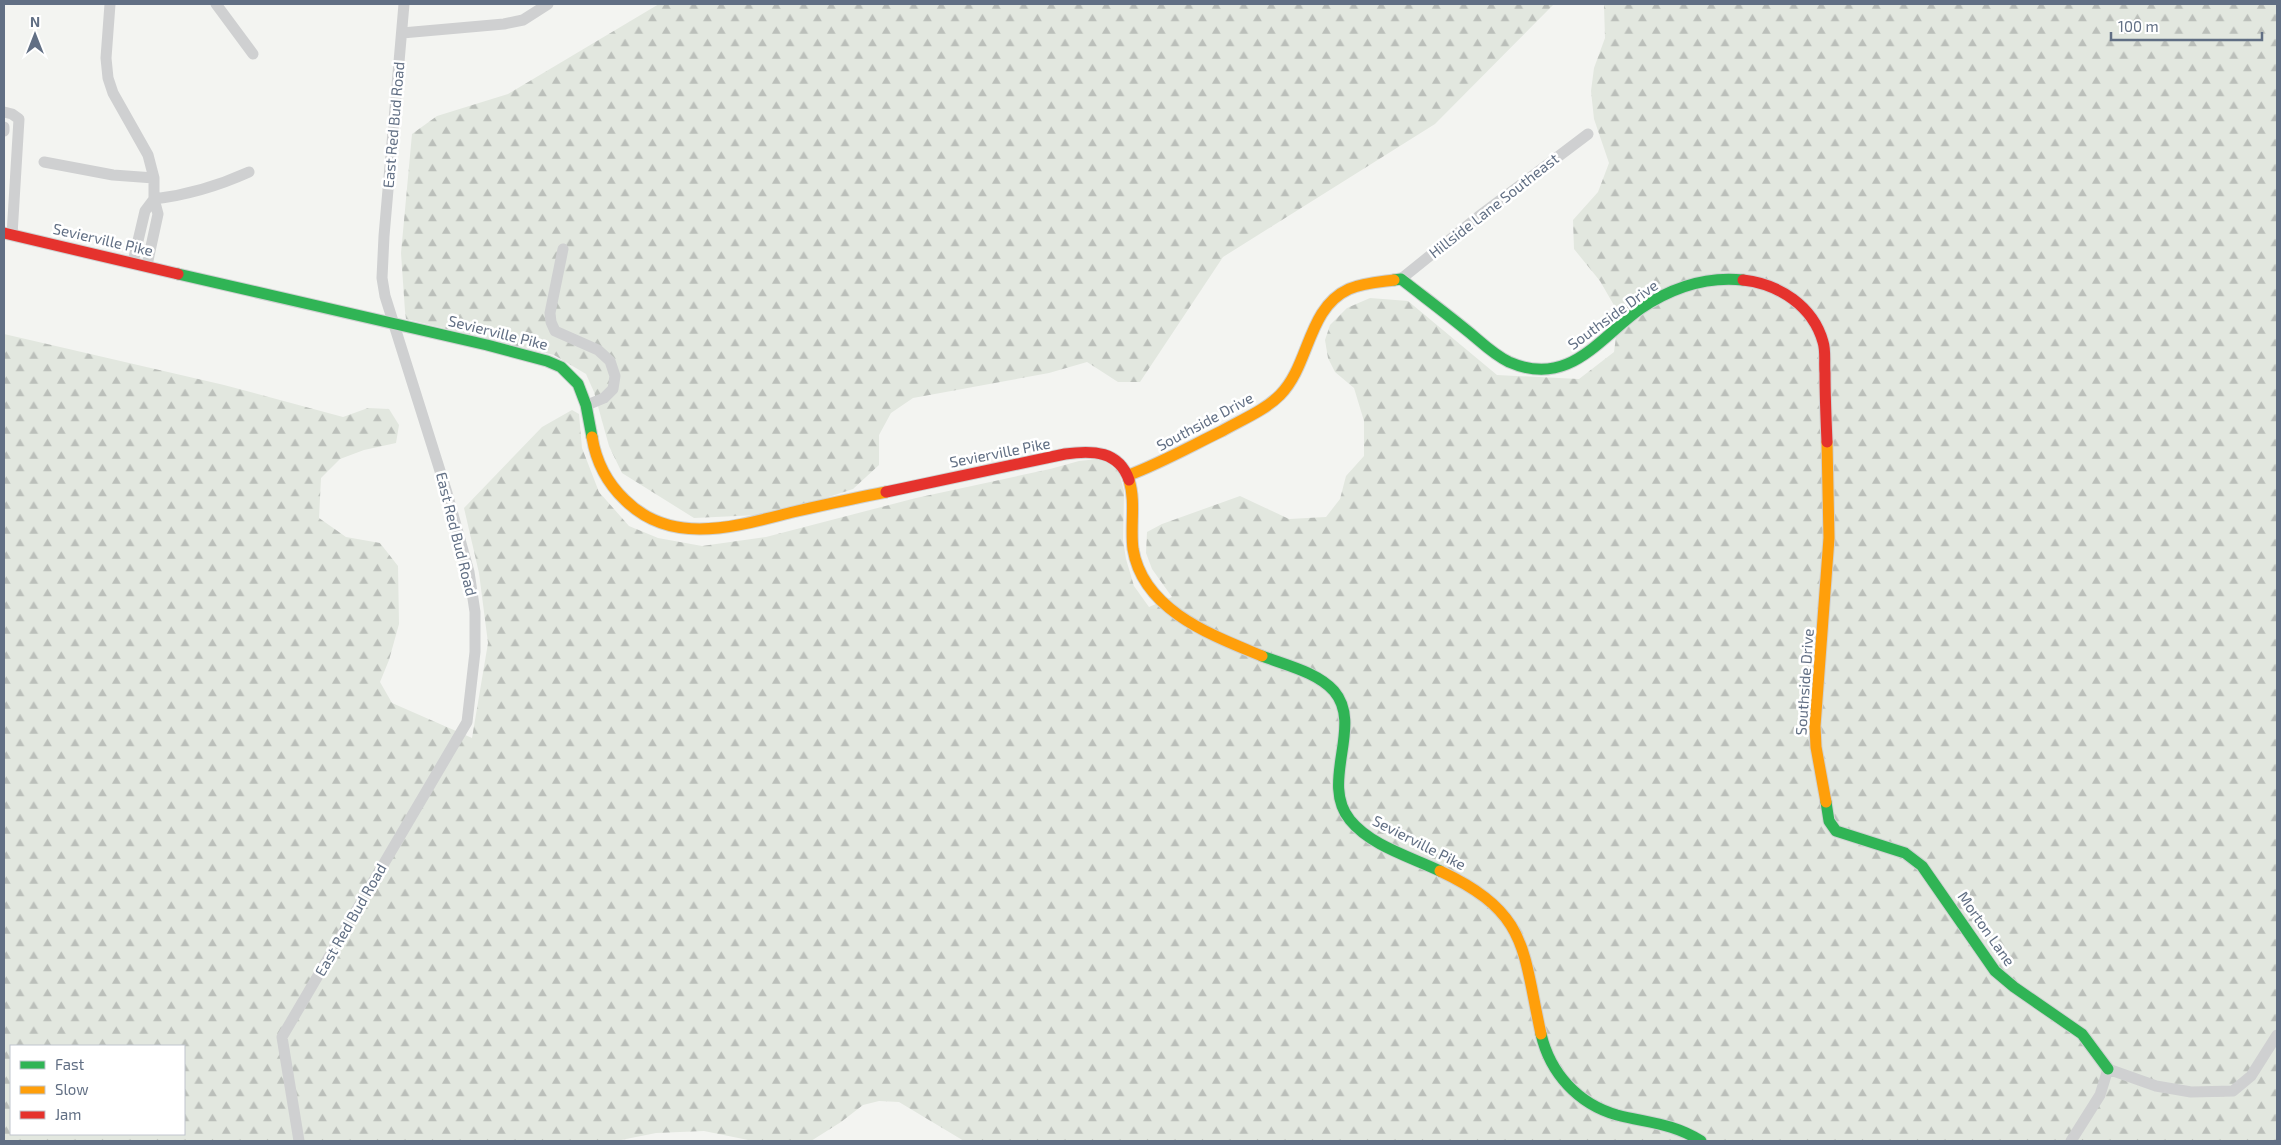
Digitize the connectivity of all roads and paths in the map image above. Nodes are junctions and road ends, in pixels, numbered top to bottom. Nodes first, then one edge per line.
1 (110, 4) edge
2 (216, 4) edge
3 (404, 4) edge
4 (548, 4) edge
5 (402, 33) junction
6 (253, 54) dead end
7 (4, 112) edge
8 (4, 127) edge
9 (4, 131) edge
10 (1588, 134) dead end
11 (44, 162) dead end
12 (249, 172) dead end
13 (154, 178) junction
14 (154, 199) junction
15 (8, 234) edge
16 (563, 249) dead end
17 (132, 262) junction
18 (147, 265) junction
19 (1401, 279) junction
20 (393, 323) junction
21 (587, 405) junction
22 (1129, 475) junction
23 (1836, 831) joint
24 (2277, 1035) edge
25 (2108, 1069) junction
26 (299, 1141) edge
27 (1701, 1141) edge
28 (2071, 1141) edge

1 - 13 street
2 - 6 street
3 - 5 street, East Red Bud Road
4 - 5 street
5 - 20 street, East Red Bud Road
7 - 15 street
8 - 9 street
10 - 19 street, Hillside Lane Southeast
11 - 13 street
12 - 14 street
13 - 14 street
14 - 17 street
14 - 18 street
15 - 17 street, Sevierville Pike
16 - 21 street
17 - 18 street, Sevierville Pike
18 - 20 street, Sevierville Pike
19 - 22 street, Southside Drive
19 - 23 street, Southside Drive
20 - 21 street, Sevierville Pike
20 - 26 street, East Red Bud Road
21 - 22 street, Sevierville Pike
22 - 27 street, Sevierville Pike
23 - 25 street, Morton Lane
24 - 25 street
25 - 28 street

